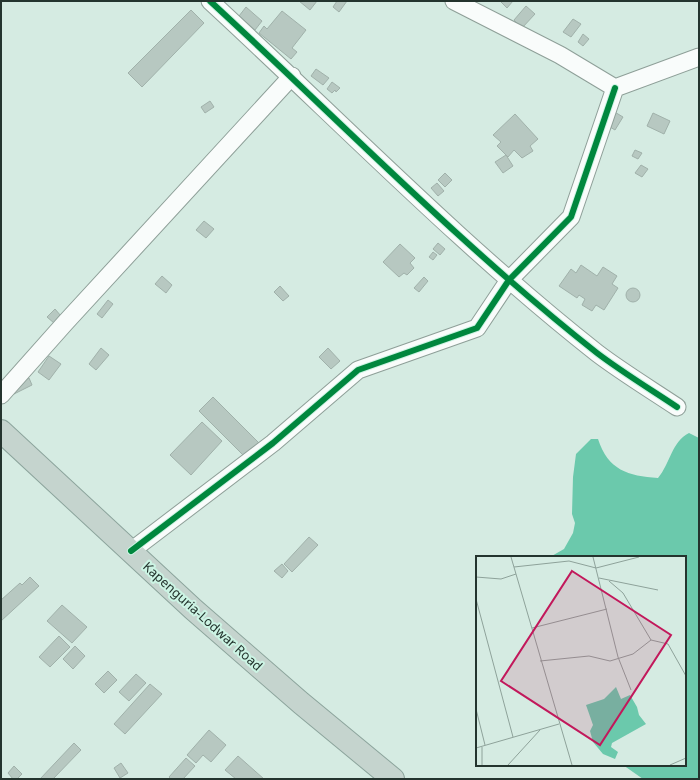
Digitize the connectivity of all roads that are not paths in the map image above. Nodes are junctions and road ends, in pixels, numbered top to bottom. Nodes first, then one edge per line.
1 (210, 1) edge
2 (454, 1) edge
3 (699, 57) edge
4 (292, 76) junction
5 (615, 88) junction
6 (509, 280) junction
7 (1, 395) edge
8 (677, 407) dead end
9 (1, 431) edge
10 (131, 551) junction
11 (393, 779) edge

1 - 4 street
2 - 5 street
3 - 5 street
4 - 6 street
4 - 7 street
5 - 6 street
6 - 8 street
6 - 10 street
9 - 10 highway, Kapenguria-Lodwar Road
10 - 11 highway, Kapenguria-Lodwar Road

